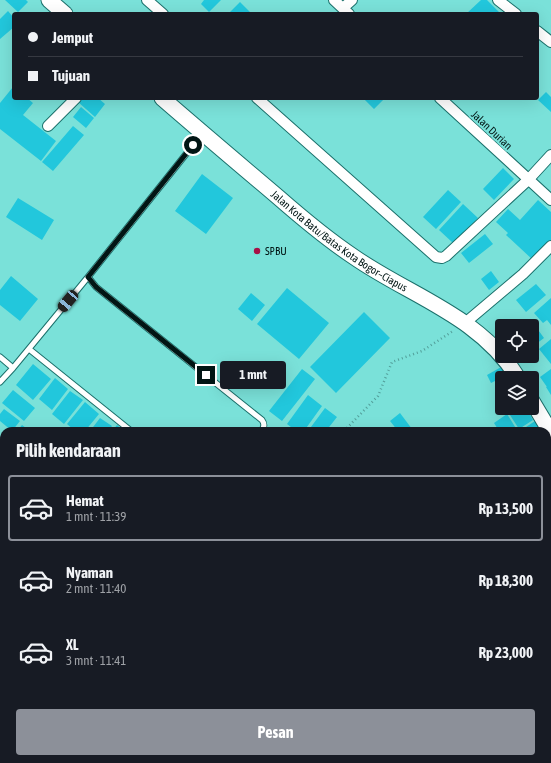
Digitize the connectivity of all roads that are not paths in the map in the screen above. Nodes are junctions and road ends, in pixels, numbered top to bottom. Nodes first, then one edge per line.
1 (49, 0) edge
2 (147, 0) edge
3 (334, 0) edge
4 (352, 0) edge
5 (498, 0) edge
6 (346, 11) edge
7 (63, 12) edge
8 (161, 12) edge
9 (513, 12) edge
10 (539, 33) edge
11 (551, 42) edge
12 (74, 100) edge
13 (164, 100) edge
14 (259, 100) edge
15 (442, 100) edge
16 (48, 126) dead end
17 (202, 133) junction
18 (551, 155) edge
19 (528, 180) junction
20 (551, 200) edge
21 (551, 246) edge
22 (88, 277) junction
23 (465, 323) junction
24 (28, 349) junction
25 (0, 357) edge
26 (13, 368) junction
27 (514, 371) edge
28 (0, 382) edge
29 (539, 413) edge
30 (127, 427) edge
31 (263, 427) edge
32 (547, 427) edge

1 - 7 main road
2 - 8 street
3 - 6 street
4 - 6 street
5 - 9 street
10 - 11 street
12 - 16 street
13 - 17 main road, Jalan Kota Batu/Batas Kota Bogor–Ciapus
14 - 19 street
15 - 19 street, Jalan Durian
17 - 22 lane
17 - 23 main road, Jalan Kota Batu/Batas Kota Bogor–Ciapus
18 - 19 street
19 - 20 street, Jalan Durian
21 - 23 street
22 - 24 lane
22 - 31 lane
23 - 27 main road, Jalan Kota Batu/Batas Kota Bogor–Ciapus
24 - 26 lane
24 - 30 lane
25 - 26 lane
26 - 28 lane
29 - 32 main road

